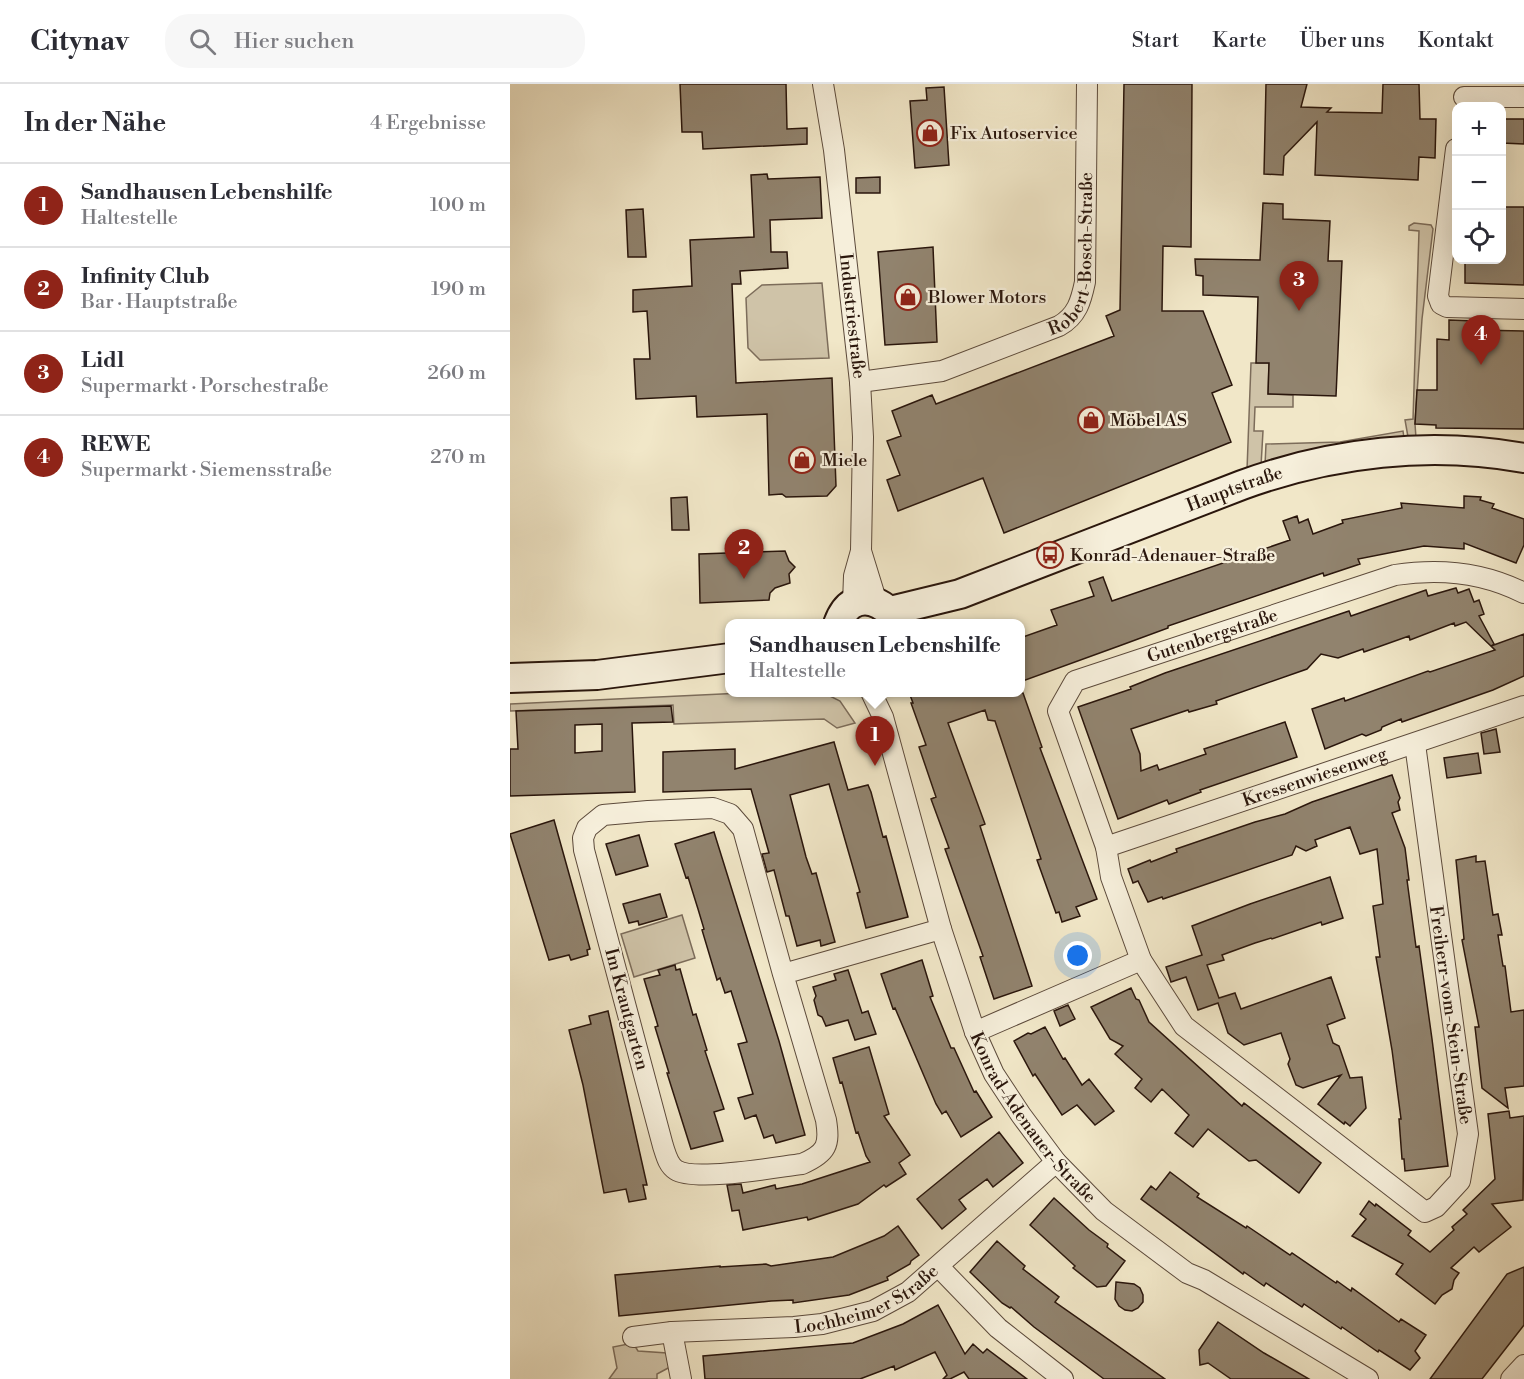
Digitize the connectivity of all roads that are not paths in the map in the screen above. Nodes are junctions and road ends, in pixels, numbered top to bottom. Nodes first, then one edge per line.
1 (823, 84) edge
2 (1087, 84) edge
3 (1464, 96) edge
4 (1524, 98) edge
5 (1455, 156) edge
6 (1524, 309) edge
7 (860, 382) junction
8 (1524, 458) edge
9 (1524, 593) edge
10 (878, 615) edge
11 (725, 659) edge
12 (510, 678) edge
13 (873, 697) edge
14 (883, 697) edge
15 (1524, 706) edge
16 (882, 717) junction
17 (1414, 744) junction
18 (1106, 847) junction
19 (941, 929) junction
20 (1141, 960) junction
21 (783, 974) junction
22 (975, 1032) junction
23 (1056, 1162) junction
24 (939, 1267) junction
25 (672, 1332) junction
26 (633, 1337) dead end
27 (1524, 1365) edge
28 (1058, 1378) edge
29 (681, 1379) edge
30 (1368, 1379) edge
31 (1511, 1379) edge

1 - 7 street, Industriestraße
2 - 7 street, Robert-Bosch-Straße
3 - 4 street
5 - 6 street
7 - 10 street, Industriestraße
8 - 10 street, Hauptstraße
9 - 18 street, Gutenbergstraße
11 - 12 street
13 - 16 street, Konrad-Adenauer-Straße
14 - 16 street, Konrad-Adenauer-Straße
15 - 17 street, Kressenwiesenweg
16 - 19 street, Konrad-Adenauer-Straße
17 - 18 street, Kressenwiesenweg
17 - 20 street, Freiherr-vom-Stein-Straße
18 - 20 street, Freiherr-vom-Stein-Straße
19 - 21 street
19 - 22 street, Konrad-Adenauer-Straße
20 - 22 street
21 - 21 street, Im Krautgarten
22 - 23 street, Konrad-Adenauer-Straße
23 - 24 street, Lochheimer Straße
23 - 30 street, Konrad-Adenauer-Straße
24 - 25 street, Lochheimer Straße
24 - 28 street
25 - 26 street, Lochheimer Straße
25 - 29 street
27 - 31 street

